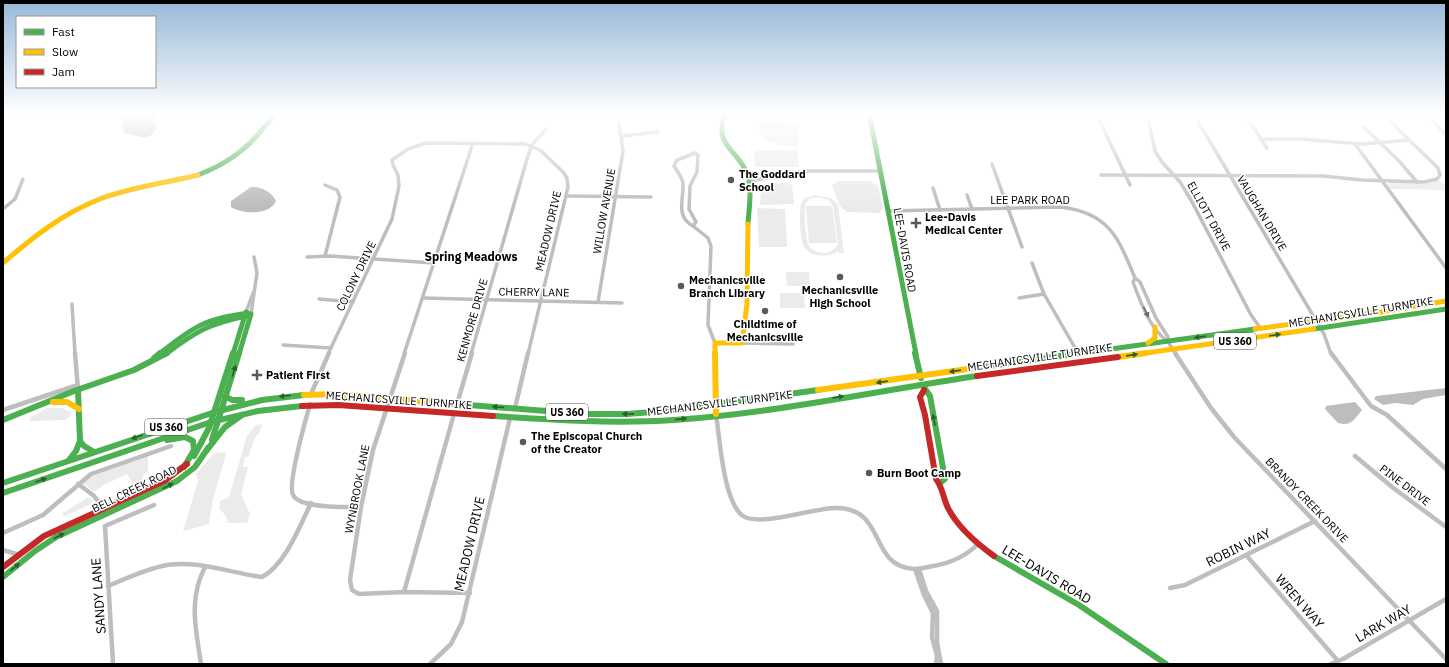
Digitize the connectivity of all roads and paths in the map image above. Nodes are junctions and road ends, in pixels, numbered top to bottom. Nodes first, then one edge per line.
1 (252, 144) edge
2 (421, 144) edge
3 (473, 144) edge
4 (527, 144) edge
5 (623, 144) edge
6 (726, 144) edge
7 (875, 144) edge
8 (1111, 144) edge
9 (1154, 144) edge
10 (1211, 144) edge
11 (1264, 144) edge
12 (1355, 144) edge
13 (1382, 144) edge
14 (1413, 144) edge
15 (532, 145) junction
16 (1267, 148) dead end
17 (992, 164) dead end
18 (880, 171) junction
19 (1101, 175) dead end
20 (1126, 175) junction
21 (1174, 175) junction
22 (1229, 176) junction
23 (23, 179) dead end
24 (749, 181) junction
25 (1382, 181) junction
26 (1417, 182) junction
27 (325, 185) dead end
28 (1130, 185) dead end
29 (933, 188) dead end
30 (967, 195) dead end
31 (566, 196) junction
32 (616, 197) junction
33 (651, 197) dead end
34 (972, 209) junction
35 (1008, 209) junction
36 (3, 210) edge
37 (940, 210) junction
38 (888, 212) junction
39 (693, 226) junction
40 (1022, 247) dead end
41 (254, 256) dead end
42 (325, 256) junction
43 (307, 257) dead end
44 (374, 259) junction
45 (434, 262) junction
46 (3, 263) edge
47 (1032, 263) dead end
48 (1446, 268) edge
49 (1135, 278) junction
50 (1044, 294) junction
51 (423, 298) junction
52 (1019, 298) dead end
53 (318, 299) dead end
54 (487, 300) junction
55 (542, 301) junction
56 (1446, 301) edge
57 (353, 302) junction
58 (598, 302) junction
59 (622, 303) dead end
60 (72, 304) dead end
61 (1446, 309) edge
62 (247, 314) junction
63 (1316, 321) junction
64 (213, 324) junction
65 (241, 326) junction
66 (1155, 327) junction
67 (1319, 328) junction
68 (1261, 329) junction
69 (1168, 342) junction
70 (716, 343) junction
71 (728, 343) junction
72 (742, 343) junction
73 (793, 344) dead end
74 (283, 345) dead end
75 (1144, 345) junction
76 (331, 348) junction
77 (1172, 349) junction
78 (1079, 354) junction
79 (716, 356) junction
80 (920, 376) junction
81 (923, 387) junction
82 (78, 388) junction
83 (311, 394) junction
84 (226, 396) junction
85 (259, 400) junction
86 (390, 400) junction
87 (310, 404) junction
88 (457, 404) junction
89 (715, 405) junction
90 (42, 406) junction
91 (386, 408) junction
92 (79, 409) junction
93 (222, 409) junction
94 (515, 409) junction
95 (3, 410) edge
96 (214, 411) junction
97 (247, 412) junction
98 (454, 414) junction
99 (716, 414) junction
100 (510, 418) junction
101 (220, 419) junction
102 (3, 420) edge
103 (211, 422) junction
104 (927, 429) junction
105 (80, 441) junction
106 (171, 446) dead end
107 (136, 447) junction
108 (207, 450) junction
109 (940, 451) junction
110 (94, 452) junction
111 (1355, 456) dead end
112 (68, 461) junction
113 (184, 467) junction
114 (1446, 469) edge
115 (3, 482) edge
116 (940, 483) junction
117 (78, 484) junction
118 (4, 492) edge
119 (311, 503) junction
120 (154, 505) dead end
121 (362, 507) junction
122 (104, 508) junction
123 (1315, 521) junction
124 (1446, 527) edge
125 (3, 533) edge
126 (978, 544) junction
127 (3, 550) edge
128 (18, 555) junction
129 (1246, 555) junction
130 (26, 557) junction
131 (3, 567) edge
132 (204, 567) junction
133 (917, 569) junction
134 (3, 577) edge
135 (108, 586) junction
136 (1170, 588) dead end
137 (404, 592) junction
138 (470, 593) junction
139 (1446, 599) edge
140 (1409, 620) junction
141 (1446, 659) edge
142 (1338, 661) junction
143 (113, 664) edge
144 (200, 664) edge
145 (430, 664) edge
146 (936, 664) edge
147 (941, 664) edge
148 (1166, 664) edge
149 (1331, 664) edge

1 - 46 main road
2 - 44 street, COLONY DRIVE
3 - 45 street, WYNBROOK LANE
4 - 15 street
5 - 32 street, WILLOW AVENUE
6 - 24 main road
7 - 18 main road, LEE-DAVIS ROAD
8 - 20 street
9 - 21 street, ELLIOTT DRIVE
10 - 22 street, VAUGHAN DRIVE
11 - 16 street
12 - 25 street
13 - 26 street
14 - 26 street
15 - 31 street, MEADOW DRIVE
15 - 54 street, KENMORE DRIVE
17 - 35 street
18 - 24 street
18 - 38 main road, LEE-DAVIS ROAD
19 - 20 street
20 - 21 street
20 - 28 street
21 - 22 street
21 - 68 street, ELLIOTT DRIVE
22 - 25 street
22 - 63 street, VAUGHAN DRIVE
23 - 36 street
24 - 72 main road
25 - 26 street
25 - 48 street
27 - 42 street
29 - 37 street
30 - 34 street
31 - 32 street
31 - 55 street, MEADOW DRIVE
32 - 33 street
32 - 58 street, WILLOW AVENUE
34 - 35 street, LEE PARK ROAD
34 - 37 street, LEE PARK ROAD
35 - 40 street
35 - 49 street, LEE PARK ROAD
37 - 38 street, LEE PARK ROAD
38 - 80 main road, LEE-DAVIS ROAD
39 - 39 street
39 - 70 street
41 - 62 street
42 - 43 street
42 - 44 street
44 - 45 street
44 - 57 street, COLONY DRIVE
45 - 51 street, WYNBROOK LANE
47 - 50 street
49 -> 66 street, LEE PARK ROAD
49 - 69 street, LEE PARK ROAD
50 - 52 street
50 - 78 street
51 - 54 street, CHERRY LANE
51 - 86 street, WYNBROOK LANE
53 - 57 street
54 - 55 street, CHERRY LANE
54 - 88 street, KENMORE DRIVE
55 - 58 street, CHERRY LANE
55 - 94 street, MEADOW DRIVE
56 - 63 main road, MECHANICSVILLE TURNPIKE / US 360
57 - 76 street, COLONY DRIVE
58 - 59 street, CHERRY LANE
60 - 82 street
61 - 67 main road, MECHANICSVILLE TURNPIKE / US 360
62 - 64 main road
62 - 65 main road, BELL CREEK ROAD
62 - 82 main road
84 -> 62 main road, BELL CREEK ROAD
63 - 67 street, VAUGHAN DRIVE
63 - 68 main road, MECHANICSVILLE TURNPIKE / US 360
64 - 65 main road
64 - 82 main road
65 - 96 main road, BELL CREEK ROAD
66 - 69 street, LEE PARK ROAD
66 - 75 main road
77 -> 67 main road, MECHANICSVILLE TURNPIKE / US 360
67 - 114 street, VAUGHAN DRIVE
68 -> 69 main road, MECHANICSVILLE TURNPIKE / US 360
69 - 75 main road, MECHANICSVILLE TURNPIKE / US 360
69 - 77 street, BRANDY CREEK DRIVE
70 - 71 main road
70 - 79 main road
71 - 72 main road
71 - 79 main road
72 - 73 street
74 - 76 street
75 - 78 main road, MECHANICSVILLE TURNPIKE / US 360
76 - 83 street, COLONY DRIVE
81 -> 77 main road, MECHANICSVILLE TURNPIKE / US 360
77 - 123 street, BRANDY CREEK DRIVE
78 -> 80 main road, MECHANICSVILLE TURNPIKE / US 360
79 - 89 main road
80 - 81 main road, LEE-DAVIS ROAD
80 -> 89 main road, MECHANICSVILLE TURNPIKE / US 360
99 -> 81 main road, MECHANICSVILLE TURNPIKE / US 360
81 - 104 main road, LEE-DAVIS ROAD
109 -> 81 main road, LEE-DAVIS ROAD
82 - 90 main road
82 - 92 main road
82 - 95 street
83 -> 85 main road, MECHANICSVILLE TURNPIKE / US 360
83 - 86 main road, MECHANICSVILLE TURNPIKE / US 360
84 - 85 main road
84 - 93 main road, BELL CREEK ROAD
85 - 93 main road, MECHANICSVILLE TURNPIKE / US 360
86 - 88 main road, MECHANICSVILLE TURNPIKE / US 360
86 - 91 street, WYNBROOK LANE
87 - 91 main road, MECHANICSVILLE TURNPIKE / US 360
87 - 97 main road, MECHANICSVILLE TURNPIKE / US 360
87 - 119 street
94 -> 88 main road, MECHANICSVILLE TURNPIKE / US 360
89 -> 94 main road, MECHANICSVILLE TURNPIKE / US 360
89 - 99 main road
90 - 92 main road
90 - 102 main road
91 - 98 main road, MECHANICSVILLE TURNPIKE / US 360
91 - 121 street, WYNBROOK LANE
92 - 105 main road
93 - 96 main road, MECHANICSVILLE TURNPIKE / US 360
93 - 101 main road, BELL CREEK ROAD
96 - 103 main road, BELL CREEK ROAD
96 -> 110 main road, MECHANICSVILLE TURNPIKE / US 360
97 - 101 main road, MECHANICSVILLE TURNPIKE / US 360
97 - 108 main road
98 - 100 main road, MECHANICSVILLE TURNPIKE / US 360
98 - 137 street
100 -> 99 main road, MECHANICSVILLE TURNPIKE / US 360
99 - 133 street
100 - 138 street, MEADOW DRIVE
101 - 103 main road, MECHANICSVILLE TURNPIKE / US 360
101 - 108 main road, BELL CREEK ROAD
103 - 107 main road, MECHANICSVILLE TURNPIKE / US 360
103 - 113 main road, BELL CREEK ROAD
104 - 109 main road
104 - 116 main road, LEE-DAVIS ROAD
105 - 110 main road
105 - 112 main road
106 - 117 street
107 - 113 main road
118 -> 107 main road, MECHANICSVILLE TURNPIKE / US 360
130 -> 108 main road, BELL CREEK ROAD
109 - 116 main road, LEE-DAVIS ROAD
110 - 112 main road, MECHANICSVILLE TURNPIKE / US 360
111 - 124 street, PINE DRIVE
112 - 115 main road, MECHANICSVILLE TURNPIKE / US 360
113 - 122 main road, BELL CREEK ROAD
116 - 126 main road, LEE-DAVIS ROAD
117 - 122 street
117 - 125 street
119 - 121 street
119 - 132 street
120 - 135 street, SANDY LANE
121 - 137 street, WYNBROOK LANE
122 - 128 main road, BELL CREEK ROAD
123 - 129 street, ROBIN WAY
123 - 140 street, BRANDY CREEK DRIVE
126 - 133 street
126 - 148 main road, LEE-DAVIS ROAD
127 - 128 street
128 - 130 street
128 - 131 main road, BELL CREEK ROAD
129 - 136 street, ROBIN WAY
129 - 142 street, WREN WAY
134 -> 130 main road, BELL CREEK ROAD
132 - 135 street
132 - 144 street
133 - 146 street
133 - 147 street
135 - 143 street, SANDY LANE
137 - 138 street, WYNBROOK LANE
138 - 145 street, MEADOW DRIVE
139 - 140 street, LARK WAY
140 - 141 street, BRANDY CREEK DRIVE
140 - 142 street, LARK WAY
142 - 149 street, LARK WAY

